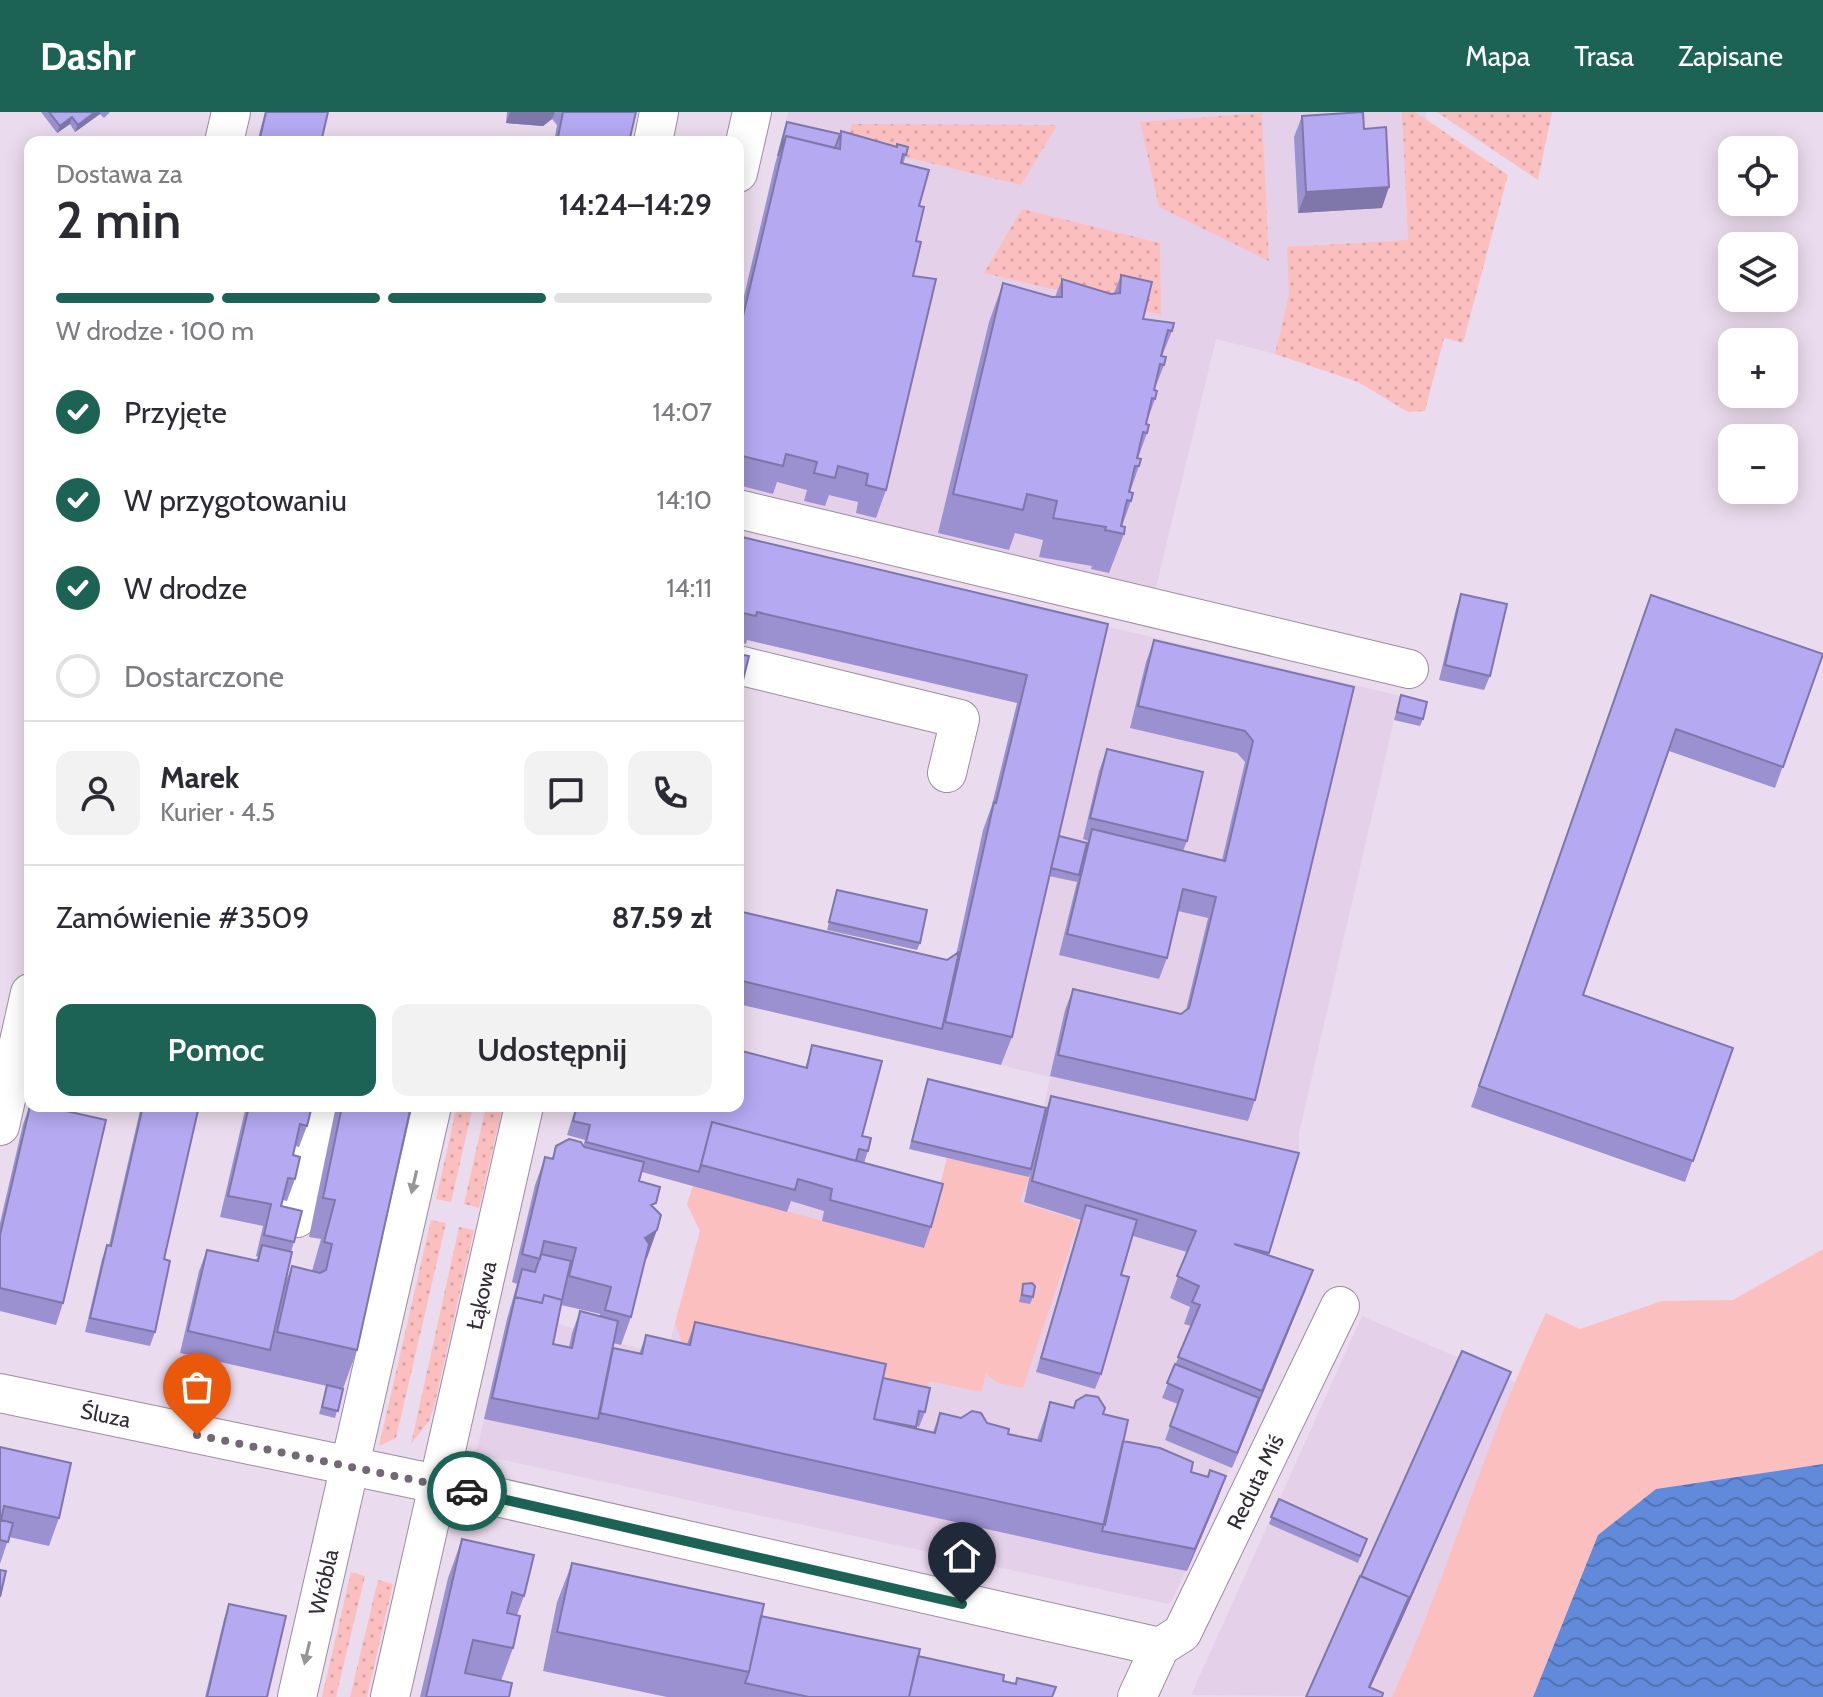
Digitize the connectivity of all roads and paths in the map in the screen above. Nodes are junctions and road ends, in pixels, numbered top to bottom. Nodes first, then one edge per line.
1 (231, 112) edge
2 (659, 112) edge
3 (752, 112) edge
4 (225, 136) edge
5 (654, 136) edge
6 (744, 147) edge
7 (744, 510) edge
8 (744, 666) edge
9 (1409, 669) dead end
10 (947, 773) dead end
11 (24, 1020) edge
12 (320, 1112) edge
13 (431, 1112) edge
14 (523, 1112) edge
15 (0, 1126) edge
16 (297, 1218) edge
17 (1340, 1306) dead end
18 (0, 1393) edge
19 (350, 1468) junction
20 (437, 1484) junction
21 (1160, 1647) junction
22 (297, 1697) edge
23 (390, 1697) edge
24 (1137, 1697) edge

1 - 4 street
2 - 5 street
3 - 6 street
7 - 9 street
8 - 10 street
11 - 15 street
12 - 16 street
13 -> 19 street
14 - 20 street, Łąkowa
17 - 21 street, Reduta Miś
18 - 19 street, Śluza
19 - 20 street, Śluza
19 -> 22 street, Wróbla
20 - 21 street, Śluza
20 - 23 street
21 - 24 street

